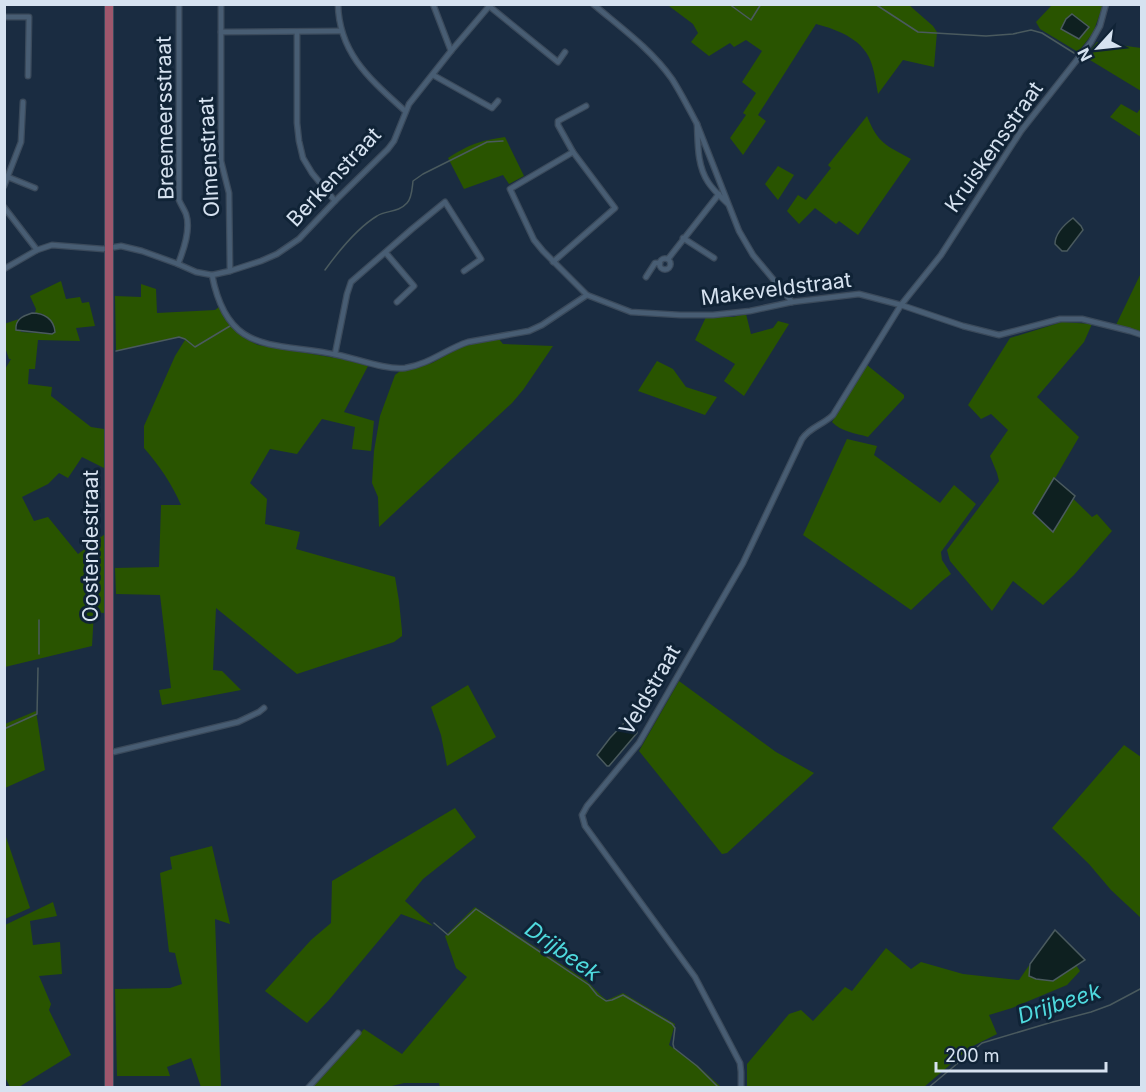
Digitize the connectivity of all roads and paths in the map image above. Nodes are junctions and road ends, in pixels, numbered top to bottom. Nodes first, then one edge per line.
1 (109, 4) edge
2 (179, 4) edge
3 (221, 4) edge
4 (338, 4) edge
5 (433, 4) edge
6 (593, 4) edge
7 (1106, 4) edge
8 (490, 5) edge
9 (4, 17) edge
10 (341, 31) junction
11 (221, 32) junction
12 (297, 32) junction
13 (451, 51) junction
14 (565, 52) dead end
15 (433, 75) junction
16 (28, 76) dead end
17 (498, 101) dead end
18 (23, 102) dead end
19 (586, 106) dead end
20 (405, 111) junction
21 (697, 124) junction
22 (573, 152) junction
23 (8, 177) junction
24 (4, 186) edge
25 (35, 188) dead end
26 (719, 194) junction
27 (335, 201) junction
28 (728, 204) junction
29 (4, 207) edge
30 (683, 238) junction
31 (109, 249) junction
32 (37, 250) junction
33 (386, 253) junction
34 (714, 258) dead end
35 (668, 259) junction
36 (553, 262) junction
37 (660, 263) junction
38 (178, 264) junction
39 (4, 269) edge
40 (464, 271) dead end
41 (230, 272) junction
42 (212, 275) junction
43 (646, 277) dead end
44 (587, 295) junction
45 (397, 302) dead end
46 (792, 302) junction
47 (901, 305) junction
48 (1142, 336) edge
49 (335, 354) junction
50 (264, 708) dead end
51 (109, 753) junction
52 (358, 1033) dead end
53 (109, 1088) edge
54 (308, 1088) edge
55 (741, 1088) edge

1 - 31 main road, Oostendestraat
2 - 38 street, Breemeersstraat
3 - 11 street, Olmenstraat
4 - 10 street
5 - 13 street
6 - 21 street
7 - 47 street, Kruiskensstraat
8 - 13 street, Berkenstraat
8 - 14 street
9 - 16 street
10 - 12 street
10 - 20 street
11 - 12 street
11 - 41 street, Olmenstraat
12 - 27 street
13 - 15 street, Berkenstraat
15 - 17 street
15 - 20 street, Berkenstraat
18 - 23 street
19 - 22 street
20 - 27 street, Berkenstraat
21 - 26 street
21 - 28 street
22 - 36 street
22 - 36 street
23 - 24 street
23 - 25 street
26 - 28 street
26 - 30 street
27 - 41 street, Berkenstraat
28 - 46 street
29 - 32 street
30 - 34 street
30 - 35 street
31 - 32 street
31 - 38 street
31 - 51 main road, Oostendestraat
32 - 39 street
33 - 40 street
33 - 45 street
33 - 49 street
35 - 37 street
35 - 37 street
36 - 44 street
37 - 43 street
38 - 42 street
41 - 42 street, Berkenstraat
42 - 49 street
44 - 46 street, Makeveldstraat
44 - 49 street
46 - 47 street, Makeveldstraat
47 - 48 street, Makeveldstraat
47 - 55 street, Veldstraat
50 - 51 street
51 - 53 main road, Oostendestraat
52 - 54 street

